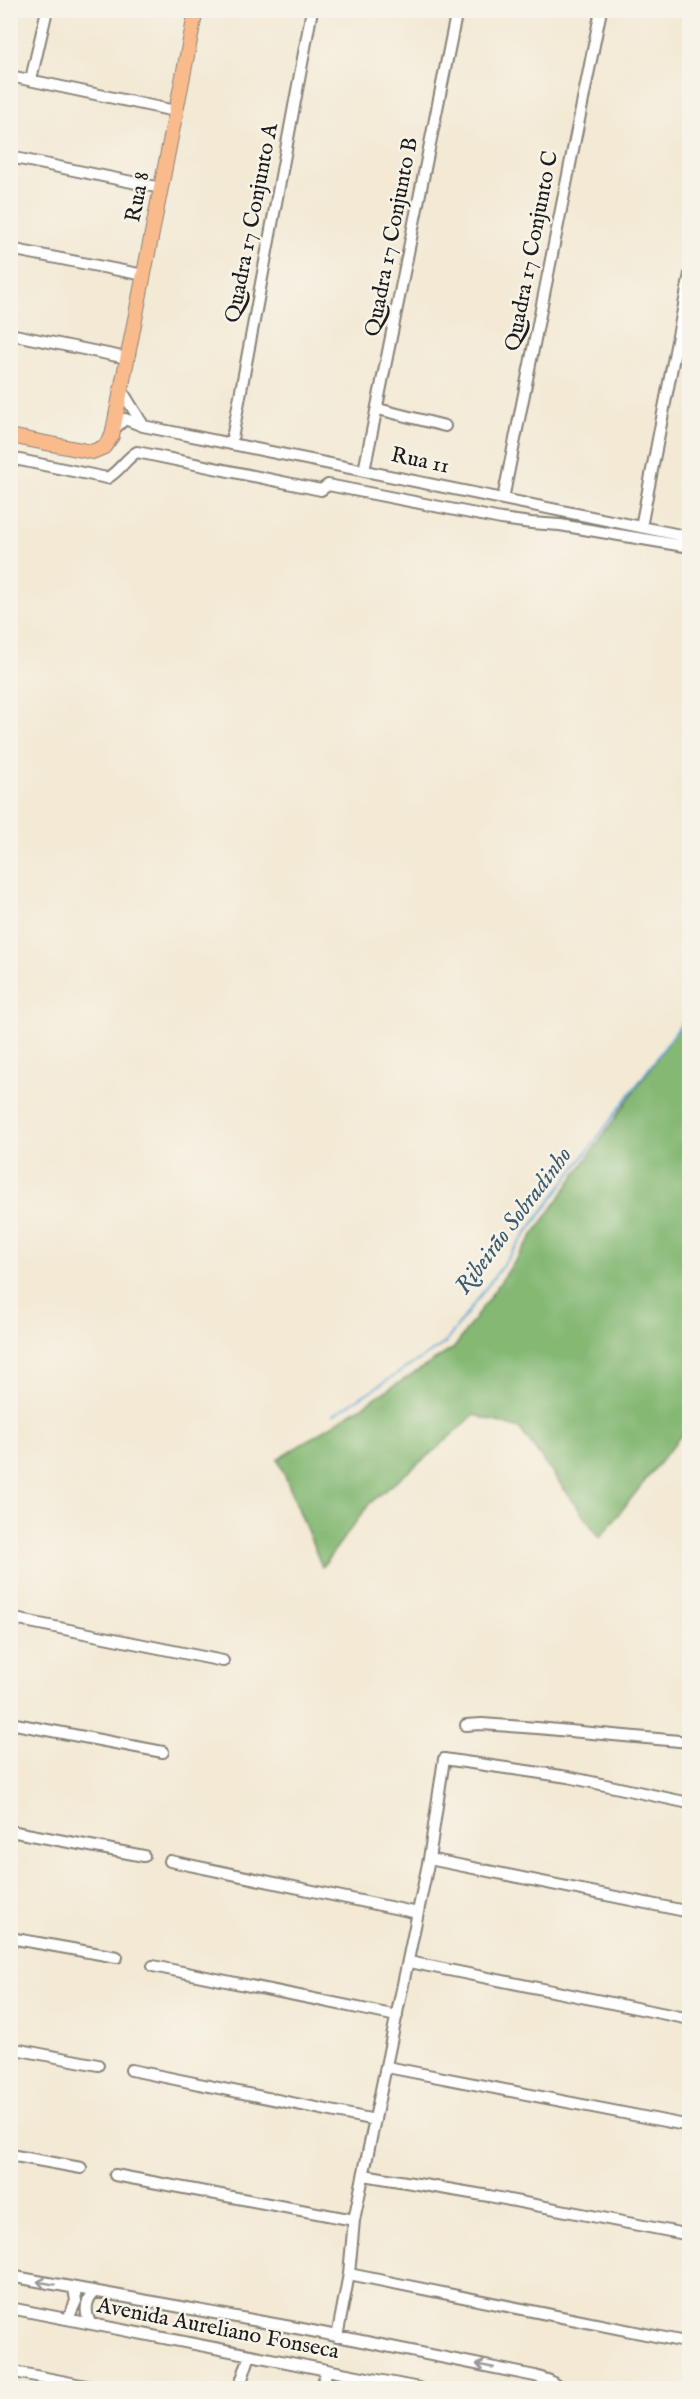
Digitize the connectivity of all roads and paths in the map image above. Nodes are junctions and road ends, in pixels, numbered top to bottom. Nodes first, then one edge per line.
1 (47, 10) edge
2 (196, 10) edge
3 (312, 10) edge
4 (457, 10) edge
5 (601, 10) edge
6 (10, 76) edge
7 (31, 79) junction
8 (175, 111) junction
9 (10, 157) edge
10 (161, 188) junction
11 (10, 249) edge
12 (690, 274) edge
13 (144, 275) junction
14 (10, 334) edge
15 (127, 358) junction
16 (122, 392) junction
17 (378, 409) junction
18 (143, 426) junction
19 (445, 426) dead end
20 (114, 429) junction
21 (10, 436) edge
22 (231, 444) junction
23 (10, 458) edge
24 (364, 471) junction
25 (502, 499) junction
26 (641, 527) junction
27 (690, 537) edge
28 (690, 547) edge
29 (10, 1618) edge
30 (223, 1661) dead end
31 (10, 1723) edge
32 (466, 1725) dead end
33 (690, 1743) edge
34 (163, 1752) dead end
35 (689, 1803) edge
36 (10, 1831) edge
37 (144, 1856) dead end
38 (429, 1859) junction
39 (170, 1861) dead end
40 (690, 1912) edge
41 (418, 1913) junction
42 (10, 1938) edge
43 (117, 1957) dead end
44 (409, 1962) junction
45 (153, 1966) dead end
46 (397, 2016) junction
47 (690, 2019) edge
48 (10, 2048) edge
49 (98, 2065) dead end
50 (387, 2067) junction
51 (131, 2070) dead end
52 (375, 2120) junction
53 (690, 2126) edge
54 (10, 2155) edge
55 (81, 2168) dead end
56 (115, 2175) dead end
57 (364, 2175) junction
58 (354, 2220) junction
59 (690, 2235) edge
60 (349, 2274) junction
61 (10, 2276) edge
62 (74, 2288) junction
63 (94, 2292) junction
64 (10, 2308) edge
65 (68, 2319) junction
66 (90, 2324) junction
67 (337, 2337) junction
68 (690, 2343) edge
69 (250, 2355) junction
70 (10, 2371) edge
71 (327, 2371) junction
72 (535, 2376) junction
73 (97, 2388) edge
74 (239, 2388) edge
75 (321, 2388) edge
76 (418, 2388) edge
77 (539, 2388) edge
78 (560, 2388) edge

1 - 7 street
2 - 8 main road, Rua 8
3 - 22 street, Quadra 17 Conjunto A
4 - 17 street, Quadra 17 Conjunto B
5 - 25 street, Quadra 17 Conjunto C
6 - 7 street
7 - 8 street
8 - 10 main road, Rua 8
9 - 10 street
10 - 13 main road, Rua 8
11 - 13 street
12 - 26 street
13 - 15 main road, Rua 8
14 - 15 street
15 - 16 main road, Rua 8
16 - 18 street
16 - 20 main road
17 - 19 street
17 - 24 street, Quadra 17 Conjunto B
18 - 20 street, Rua 11
18 - 22 street, Rua 11
20 - 21 main road
22 - 24 street, Rua 11
23 - 28 street
24 - 25 street, Rua 11
25 - 26 street, Rua 11
26 - 27 street, Rua 11
29 - 30 street
31 - 34 street
32 - 33 street
35 - 38 street
36 - 37 street
38 - 40 street
38 - 41 street
39 - 41 street
41 - 44 street
42 - 43 street
44 - 46 street
44 - 47 street
45 - 46 street
46 - 50 street
48 - 49 street
50 - 52 street
50 - 53 street
51 - 52 street
52 - 57 street
54 - 55 street
56 - 58 street
57 - 58 street
57 - 59 street
58 - 60 street
60 - 67 street
60 - 68 street
62 -> 61 street
62 - 63 street
62 - 65 street
63 - 66 street
63 - 67 street
64 - 65 street, Avenida Aureliano Fonseca
65 - 66 street, Avenida Aureliano Fonseca
66 - 69 street, Avenida Aureliano Fonseca
72 -> 67 street
69 - 71 street, Avenida Aureliano Fonseca
69 - 74 street
70 - 73 street
71 - 75 street
71 - 76 street, Avenida Aureliano Fonseca
72 - 77 street
72 - 78 street

